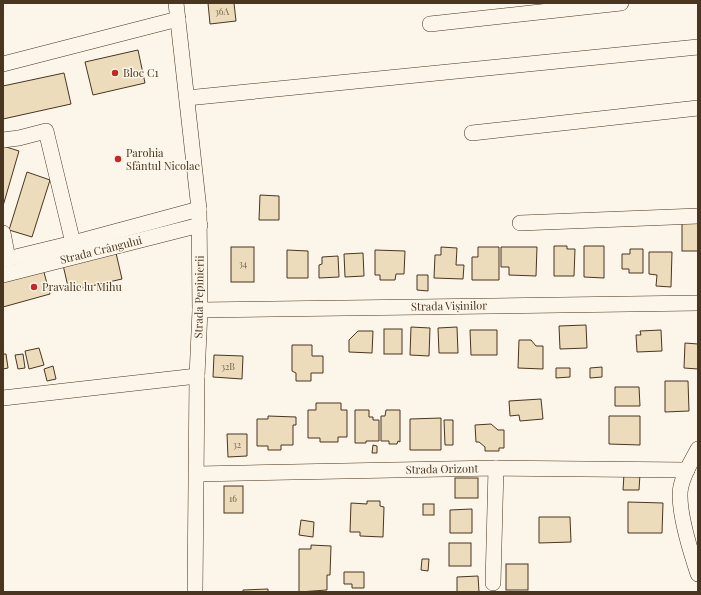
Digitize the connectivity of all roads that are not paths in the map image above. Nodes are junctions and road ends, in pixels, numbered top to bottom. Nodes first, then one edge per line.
1 (176, 3) edge
2 (622, 3) edge
3 (178, 19) junction
4 (430, 24) dead end
5 (698, 47) edge
6 (3, 64) edge
7 (187, 98) junction
8 (698, 108) edge
9 (472, 133) dead end
10 (3, 140) edge
11 (200, 209) junction
12 (698, 216) edge
13 (520, 223) dead end
14 (200, 225) junction
15 (3, 233) edge
16 (73, 243) junction
17 (5, 260) edge
18 (3, 275) edge
19 (698, 303) edge
20 (200, 310) junction
21 (197, 376) junction
22 (3, 398) edge
23 (698, 449) edge
24 (496, 468) junction
25 (687, 470) junction
26 (197, 474) junction
27 (698, 574) edge
28 (493, 583) dead end
29 (195, 592) edge

1 - 3 street, Strada Pepinierii
2 - 4 street
3 - 6 street
3 - 7 street, Strada Pepinierii
5 - 7 street
7 - 11 street, Strada Pepinierii
8 - 9 street
10 - 16 street
11 - 14 street, Strada Pepinierii
11 - 16 street, Strada Crângului
12 - 13 street
14 - 18 street, Strada Crângului
14 - 20 street, Strada Pepinierii
15 - 17 street
16 - 17 street, Strada Crângului
19 - 20 street, Strada Vișinilor
20 - 21 street, Strada Pepinierii
21 - 22 street
21 - 26 street, Strada Pepinierii
23 - 25 street
24 - 25 street, Strada Orizont
24 - 26 street, Strada Orizont
24 - 28 street
25 - 27 street
26 - 29 street, Strada Pepinierii

